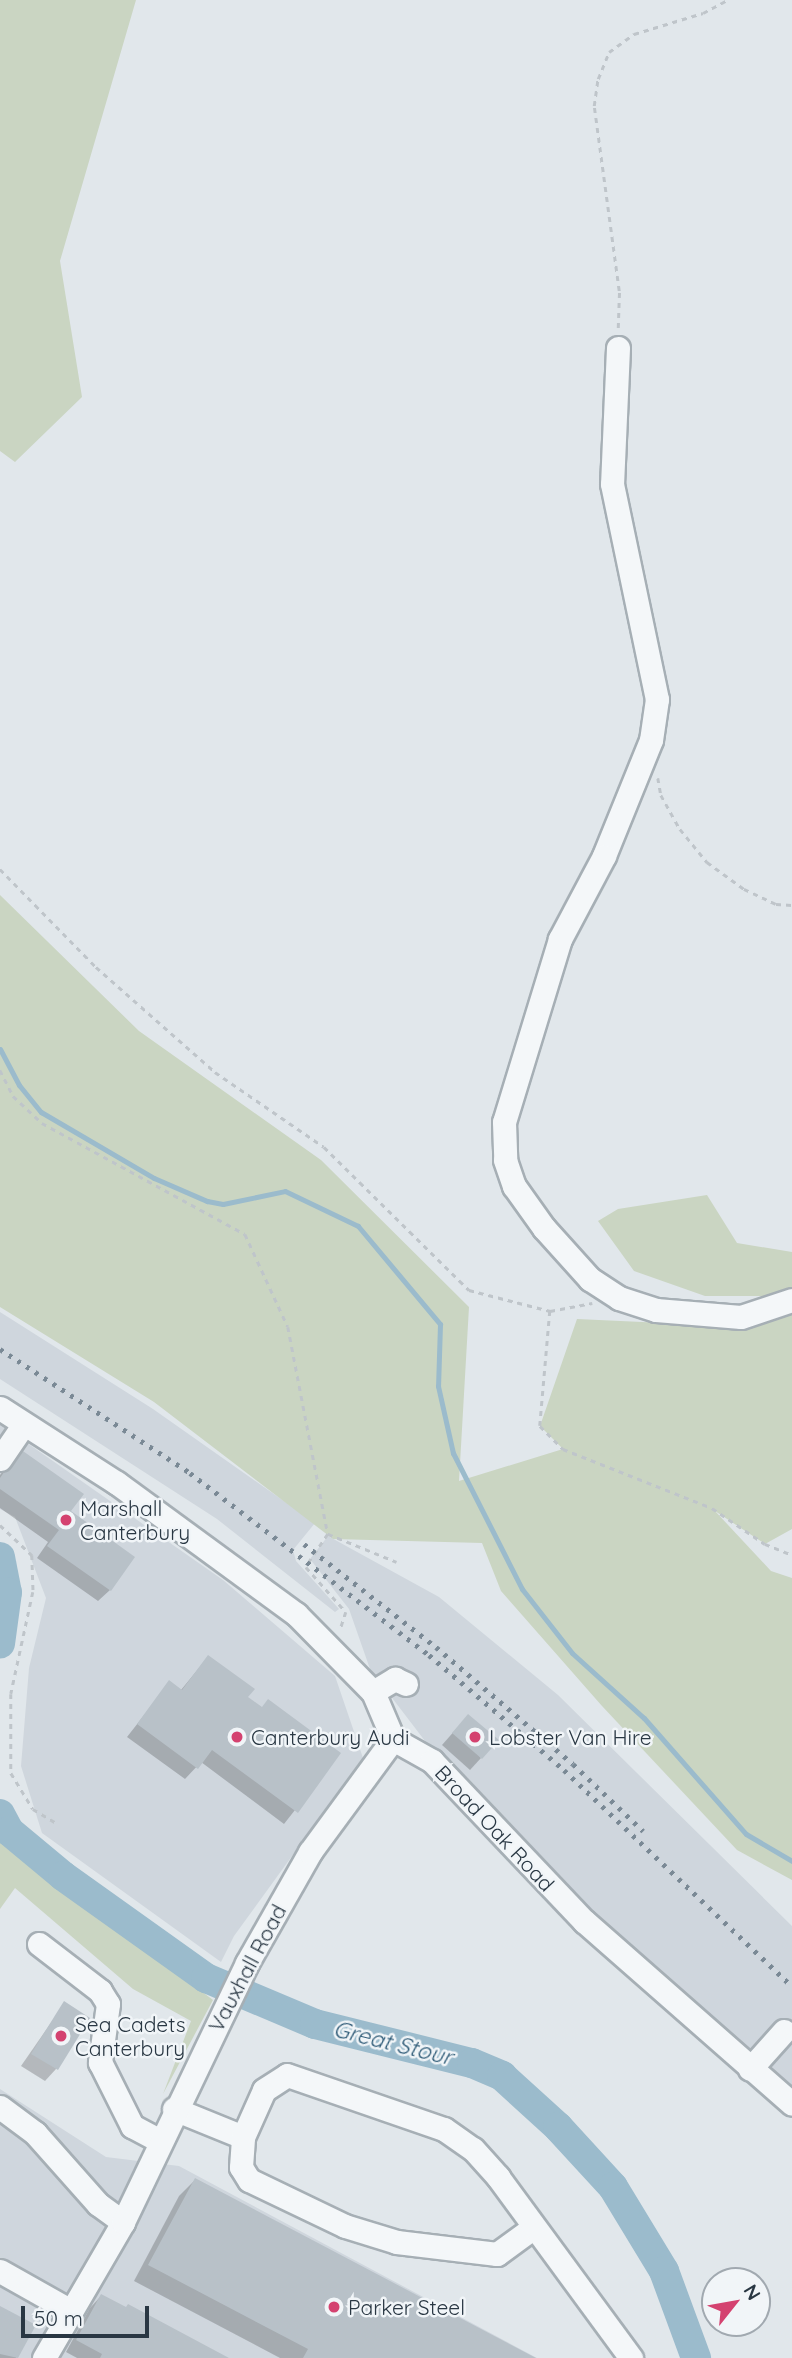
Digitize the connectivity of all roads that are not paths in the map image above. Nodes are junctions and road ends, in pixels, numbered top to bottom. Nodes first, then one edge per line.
1 (618, 348) road end
2 (792, 1300) edge
3 (0, 1408) edge
4 (24, 1424) junction
5 (0, 1459) edge
6 (406, 1684) dead end
7 (373, 1692) junction
8 (393, 1739) junction
9 (39, 1944) dead end
10 (784, 2031) dead end
11 (750, 2069) junction
12 (792, 2104) edge
13 (0, 2107) edge
14 (174, 2109) junction
15 (0, 2126) edge
16 (35, 2133) junction
17 (243, 2137) junction
18 (160, 2141) junction
19 (123, 2222) junction
20 (534, 2227) junction
21 (0, 2271) edge
22 (71, 2311) junction
23 (44, 2358) edge
24 (632, 2358) edge

1 - 2 street
3 - 4 street
4 - 5 street
4 - 7 street
6 - 7 street
7 - 8 street
8 - 11 street, Broad Oak Road
8 - 14 street, Vauxhall Road
9 - 18 street
10 - 11 street
11 - 12 street, Broad Oak Road
13 - 16 street
14 - 17 street
14 - 18 street, Vauxhall Road
15 - 16 street
16 - 19 street
17 - 20 street
17 - 20 street
18 - 19 street, Vauxhall Road
19 - 22 street, Vauxhall Road
20 - 24 street
21 - 22 street
22 - 23 street, Vauxhall Road

